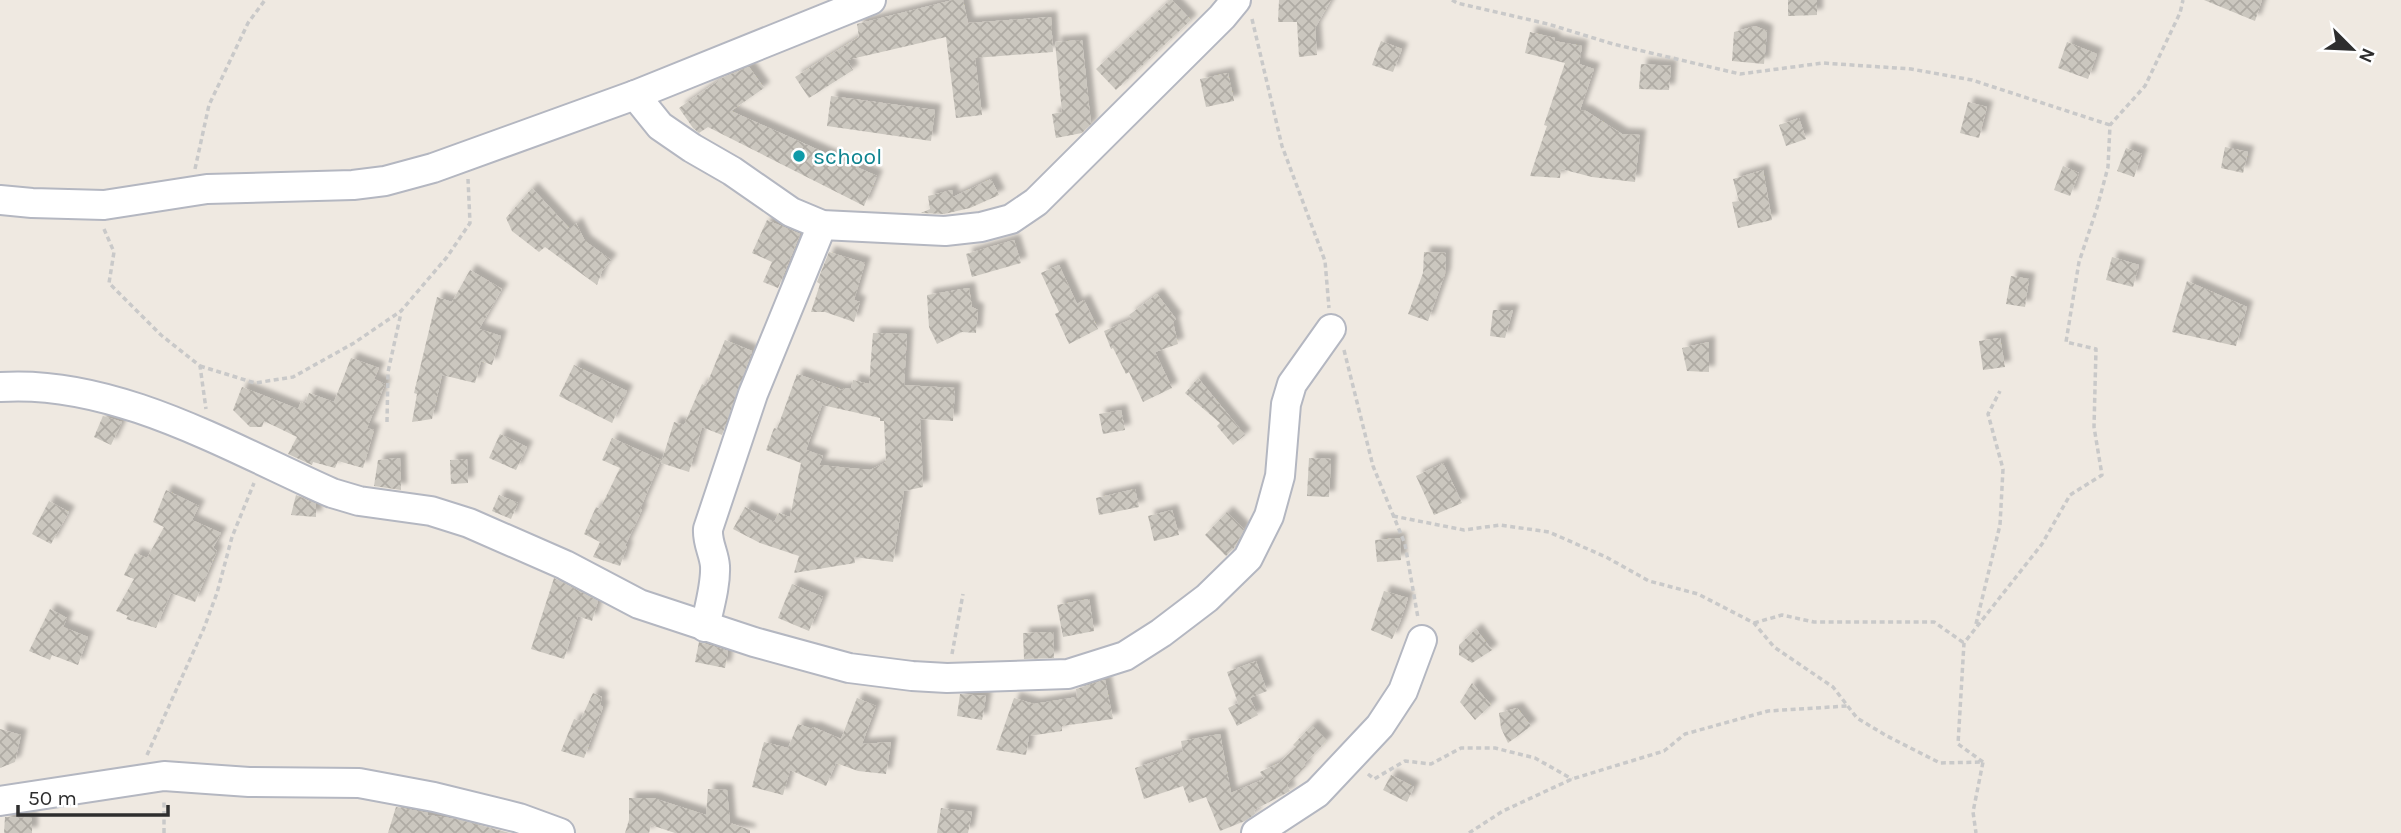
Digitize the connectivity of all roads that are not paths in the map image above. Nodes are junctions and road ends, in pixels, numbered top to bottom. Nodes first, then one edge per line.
1 (871, 0) edge
2 (1236, 0) edge
3 (635, 95) junction
4 (0, 200) edge
5 (822, 225) junction
6 (1331, 329) dead end
7 (0, 387) edge
8 (705, 627) junction
9 (1422, 640) dead end
10 (0, 801) edge
11 (560, 833) edge
12 (1256, 833) edge

1 - 3 street
2 - 5 street
3 - 4 street
3 - 5 street
5 - 8 street
6 - 8 street
7 - 8 street
9 - 12 street
10 - 11 street

